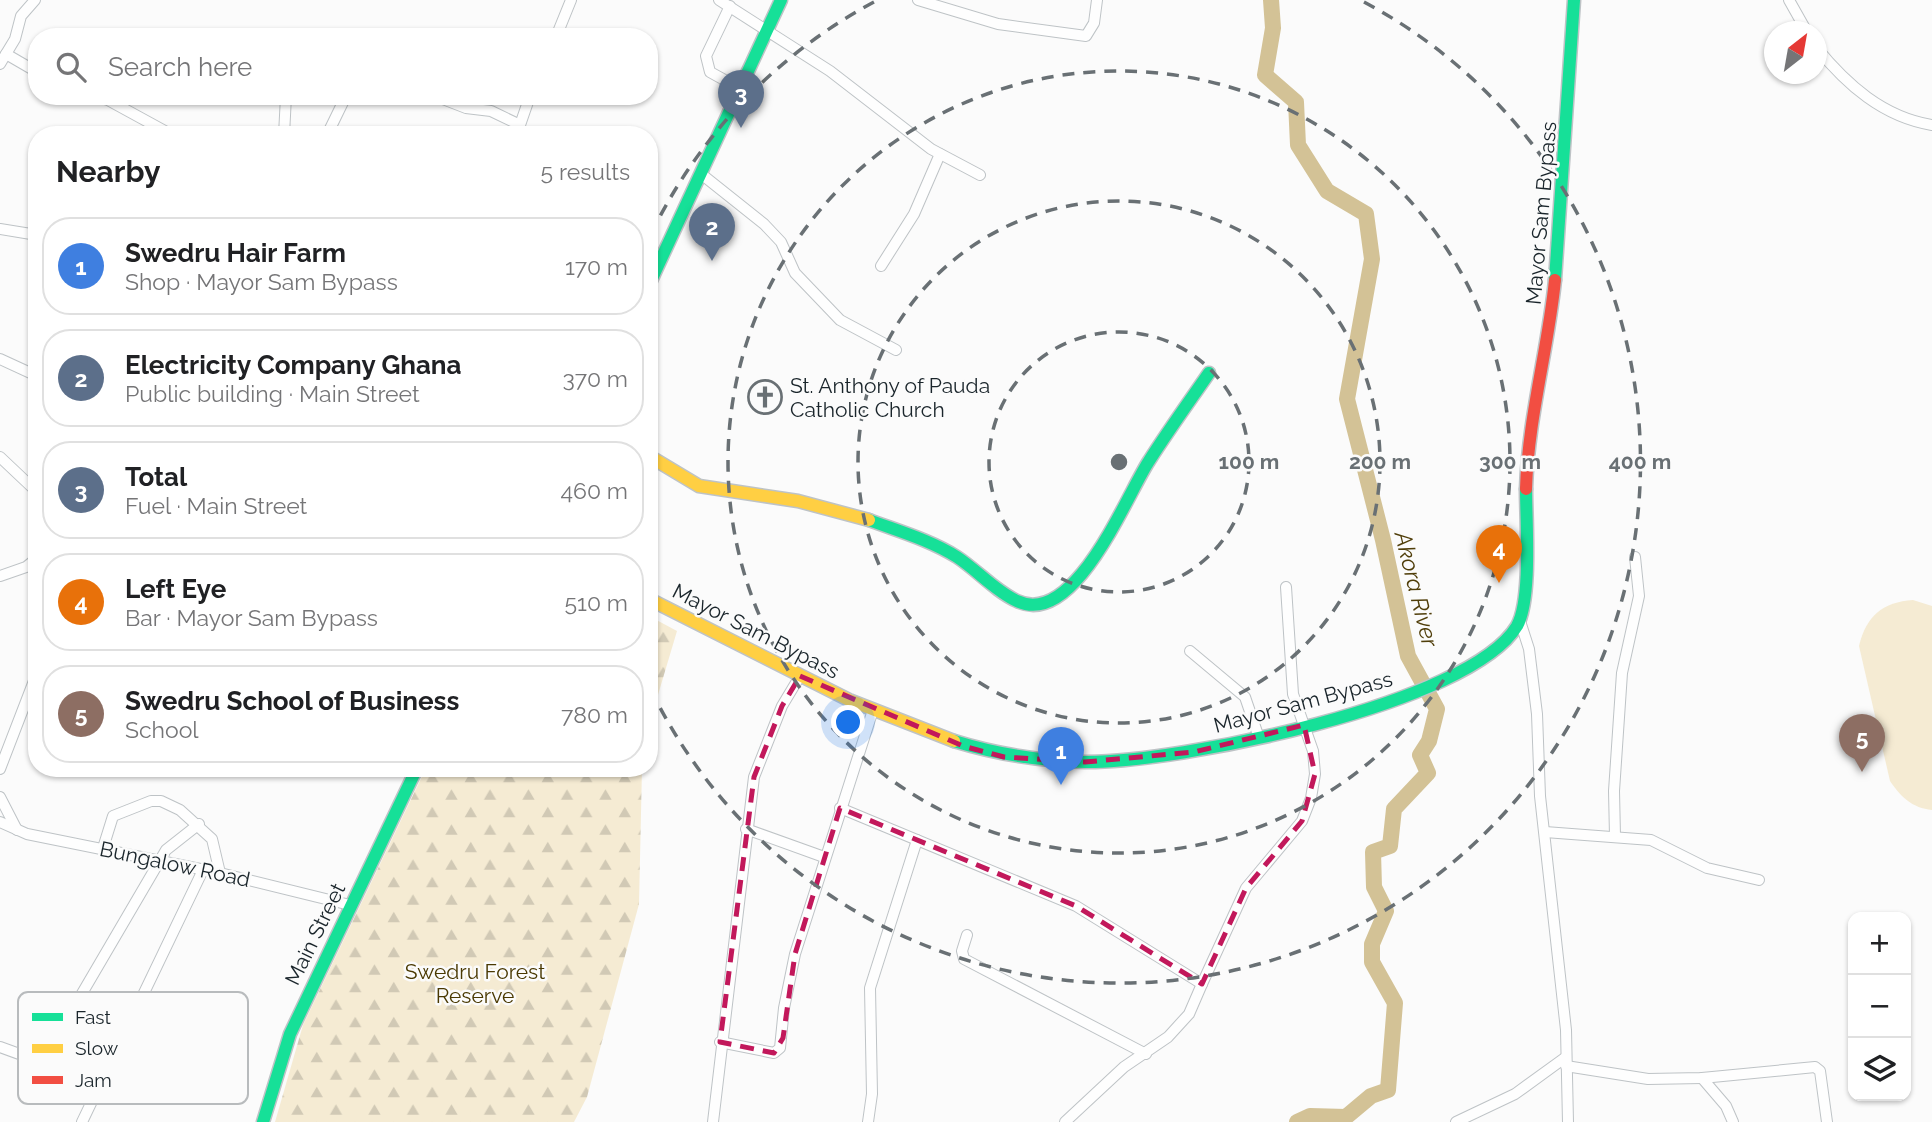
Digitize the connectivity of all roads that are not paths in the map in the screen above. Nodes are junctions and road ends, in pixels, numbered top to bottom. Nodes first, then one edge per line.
1 (34, 0) edge
2 (571, 0) edge
3 (719, 0) edge
4 (781, 0) edge
5 (918, 0) edge
6 (1097, 0) edge
7 (1574, 0) edge
8 (1789, 0) edge
9 (730, 6) junction
10 (1801, 21) edge
11 (560, 28) edge
12 (767, 29) junction
13 (3, 59) edge
14 (1827, 59) edge
15 (28, 69) edge
16 (740, 88) junction
17 (117, 105) edge
18 (286, 105) edge
19 (342, 105) edge
20 (458, 105) edge
21 (528, 105) edge
22 (1932, 125) edge
23 (156, 126) edge
24 (284, 126) edge
25 (331, 126) edge
26 (515, 126) edge
27 (522, 126) edge
28 (940, 154) junction
29 (700, 173) junction
30 (980, 175) dead end
31 (0, 229) edge
32 (28, 234) edge
33 (658, 265) edge
34 (881, 266) dead end
35 (896, 350) dead end
36 (0, 359) edge
37 (28, 372) edge
38 (1209, 373) dead end
39 (0, 457) edge
40 (658, 461) edge
41 (28, 483) edge
42 (1635, 557) dead end
43 (28, 565) edge
44 (0, 576) edge
45 (1286, 587) dead end
46 (658, 603) edge
47 (1520, 621) junction
48 (1190, 651) dead end
49 (800, 676) junction
50 (28, 696) edge
51 (873, 710) junction
52 (1304, 725) junction
53 (1258, 735) junction
54 (0, 769) edge
55 (413, 777) edge
56 (0, 797) edge
57 (839, 808) junction
58 (0, 822) edge
59 (199, 824) junction
60 (746, 829) junction
61 (17, 830) junction
62 (1545, 832) junction
63 (1615, 836) junction
64 (917, 840) junction
65 (103, 848) junction
66 (824, 857) junction
67 (159, 861) junction
68 (203, 870) junction
69 (220, 873) junction
70 (1759, 880) dead end
71 (350, 905) junction
72 (967, 934) dead end
73 (1202, 984) junction
74 (83, 992) edge
75 (143, 992) edge
76 (720, 1042) junction
77 (0, 1047) edge
78 (18, 1053) edge
79 (1146, 1054) junction
80 (1566, 1062) junction
81 (1702, 1078) junction
82 (90, 1104) edge
83 (82, 1122) edge
84 (263, 1122) edge
85 (713, 1122) edge
86 (868, 1122) edge
87 (1065, 1122) edge
88 (1456, 1122) edge
89 (1569, 1122) edge
90 (1733, 1122) edge
91 (1827, 1122) edge

1 - 13 street
2 - 11 street
3 - 9 street
4 - 12 street
5 - 6 street
7 - 47 street, Mayor Sam Bypass
8 - 10 street
9 - 12 street
9 - 16 street
12 - 16 street
12 - 28 street
13 - 15 street
14 - 22 street
16 - 29 street
17 - 23 street
18 - 24 street
19 - 25 street
20 - 26 street
21 - 27 street
28 - 30 street
28 - 34 street
29 - 33 street
29 - 35 street
31 - 32 street
36 - 37 street
38 - 40 street
39 - 41 street
42 - 63 street
43 - 44 street
45 - 52 street
46 - 49 street, Mayor Sam Bypass
47 - 52 street, Mayor Sam Bypass
47 - 62 street
48 - 53 street
49 - 51 street, Mayor Sam Bypass
49 - 60 street
50 - 54 street
51 - 53 street, Mayor Sam Bypass
51 - 57 street
52 - 53 street, Mayor Sam Bypass
52 - 73 street
55 - 71 street, Main Street
56 - 61 street
57 - 64 street
57 - 66 street
58 - 61 street, Bungalow Road
59 - 65 street
59 - 67 street
59 - 69 street
60 - 66 street
60 - 76 street
61 - 65 street, Bungalow Road
62 - 63 street
62 - 80 street
63 - 70 street
64 - 73 street
64 - 86 street
65 - 67 street, Bungalow Road
66 - 76 street
67 - 68 street, Bungalow Road
67 - 74 street
68 - 69 street, Bungalow Road
68 - 75 street
69 - 71 street, Bungalow Road
71 - 84 street, Main Street
72 - 79 street
73 - 79 street
76 - 85 street
77 - 78 street
79 - 87 street
80 - 81 street
80 - 88 street
80 - 89 street
81 - 90 street
81 - 91 street
82 - 83 street

